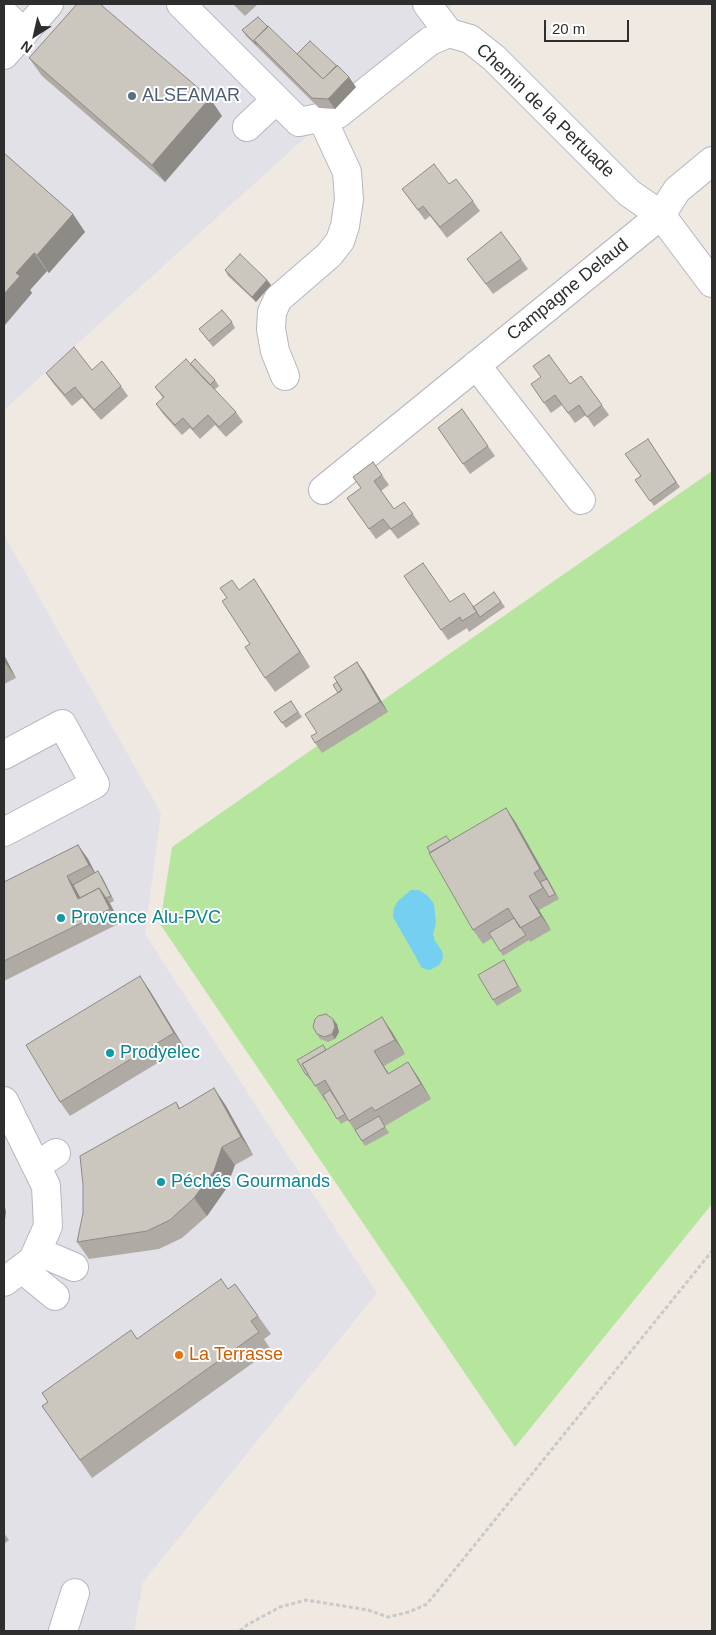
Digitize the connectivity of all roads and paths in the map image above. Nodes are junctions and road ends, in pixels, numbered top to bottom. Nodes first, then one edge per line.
1 (181, 4) edge
2 (427, 4) edge
3 (48, 5) edge
4 (4, 14) edge
5 (70, 22) edge
6 (24, 33) junction
7 (449, 33) junction
8 (4, 55) edge
9 (276, 100) junction
10 (322, 118) junction
11 (247, 127) dead end
12 (712, 161) edge
13 (661, 214) junction
14 (712, 284) edge
15 (476, 365) junction
16 (284, 376) dead end
17 (322, 490) dead end
18 (581, 500) dead end
19 (4, 755) edge
20 (4, 832) edge
21 (7, 1114) edge
22 (712, 1251) edge
23 (21, 1267) edge
24 (74, 1267) dead end
25 (55, 1296) dead end
26 (75, 1593) dead end
27 (63, 1631) edge
28 (240, 1631) edge

1 - 9 street
2 - 7 street
3 - 5 street
3 - 6 street
4 - 6 street
6 - 8 street
7 - 10 street
7 - 13 street, Chemin de la Pertuade
9 - 10 street
9 - 11 street
10 - 16 street
12 - 13 street
13 - 14 street
13 - 15 street, Campagne Delaud
15 - 17 street, Campagne Delaud
15 - 18 street
19 - 20 street
21 - 23 street
22 - 28 path
23 - 24 street
23 - 25 street
26 - 27 street

